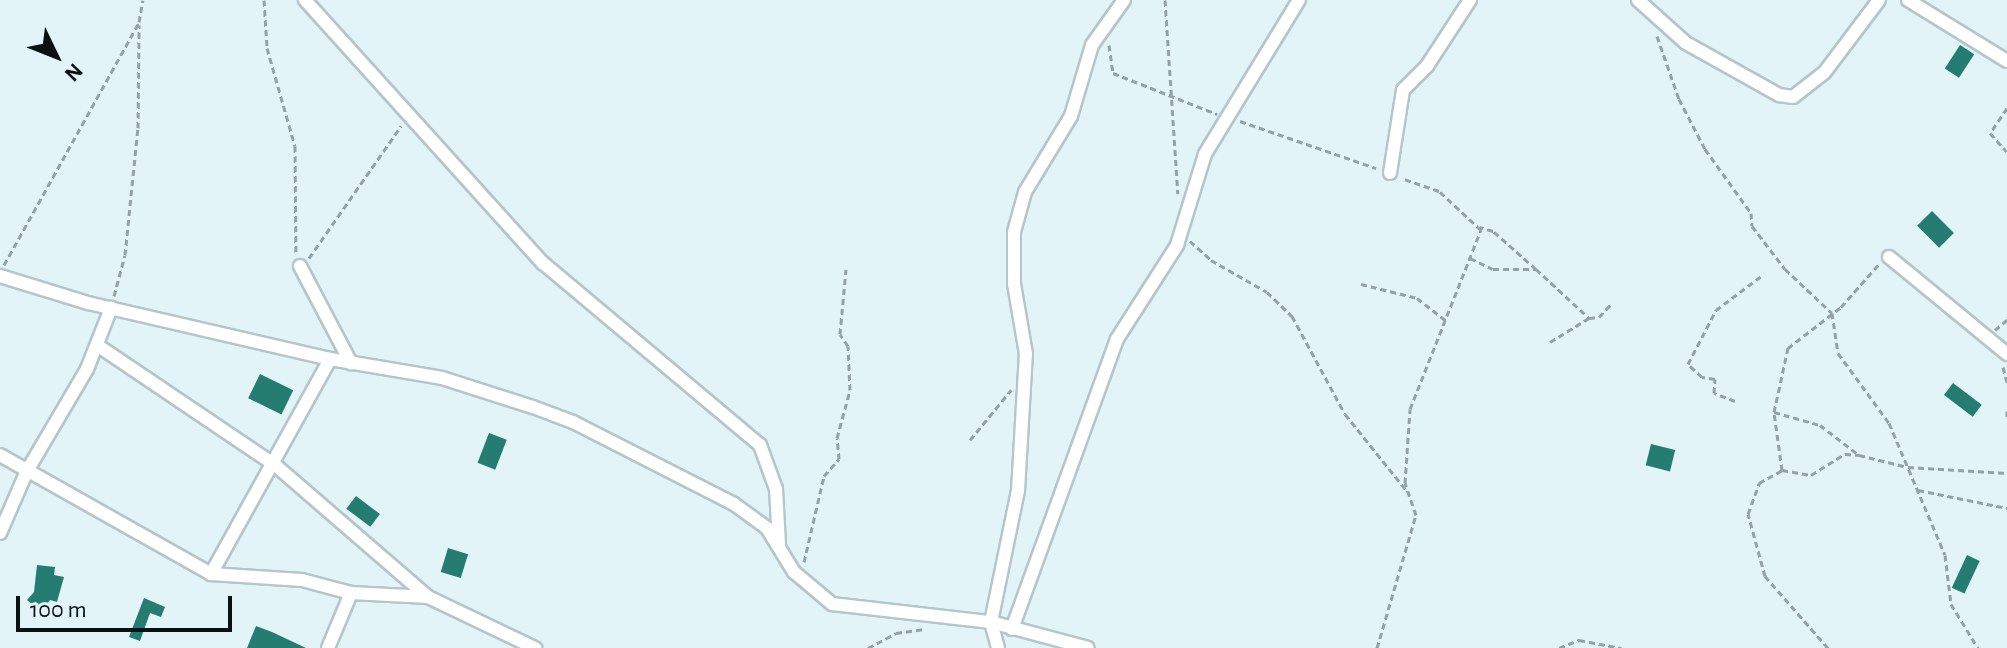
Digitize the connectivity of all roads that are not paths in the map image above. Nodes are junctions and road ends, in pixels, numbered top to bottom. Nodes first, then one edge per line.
1 (305, 0) edge
2 (1124, 0) edge
3 (1299, 0) edge
4 (1470, 0) edge
5 (1638, 0) edge
6 (1659, 0) edge
7 (1879, 0) edge
8 (1908, 0) edge
9 (1654, 16) junction
10 (2007, 61) edge
11 (1390, 173) road end
12 (1889, 257) road end
13 (300, 266) road end
14 (0, 275) edge
15 (111, 308) junction
16 (97, 345) junction
17 (2007, 354) edge
18 (330, 359) junction
19 (351, 363) junction
20 (0, 455) edge
21 (275, 465) junction
22 (27, 471) junction
23 (0, 533) edge
24 (779, 544) junction
25 (211, 574) junction
26 (351, 593) junction
27 (428, 597) junction
28 (991, 622) junction
29 (1012, 629) junction
30 (328, 648) edge
31 (535, 648) edge
32 (998, 648) edge
33 (1088, 648) edge

1 - 24 street
2 - 28 street
3 - 29 street
4 - 11 street
5 - 9 street
6 - 9 street
7 - 9 street
8 - 10 street
12 - 17 street
13 - 19 street
14 - 15 street
15 - 16 street
15 - 18 street
16 - 21 street
16 - 22 street
18 - 19 street
18 - 21 street
19 - 24 street
20 - 22 street
21 - 25 street
21 - 27 street
22 - 23 street
22 - 25 street
24 - 28 street
25 - 26 street
26 - 27 street
26 - 30 street
27 - 31 street
28 - 29 street
28 - 32 street
29 - 33 street

